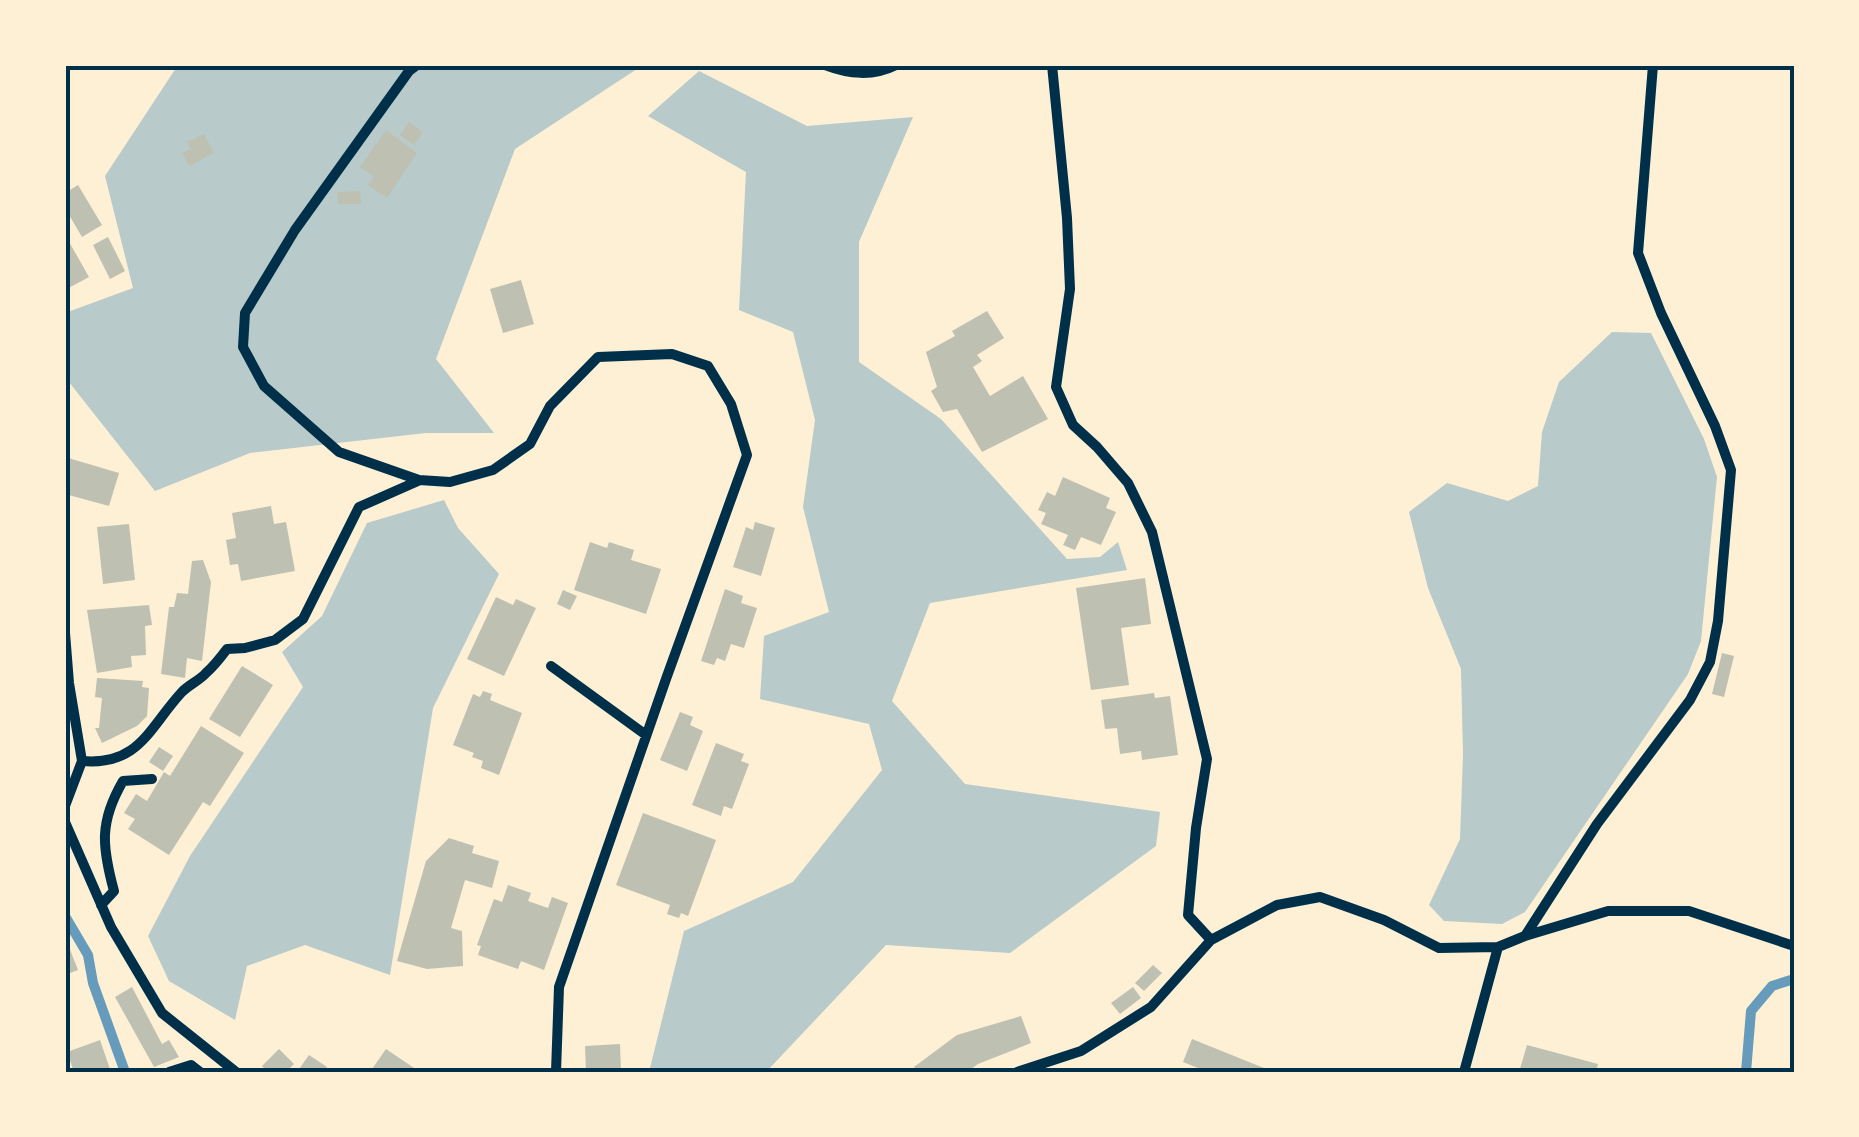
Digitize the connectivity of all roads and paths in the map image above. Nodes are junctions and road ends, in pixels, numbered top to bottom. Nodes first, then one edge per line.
1 (416, 65) edge
2 (825, 65) edge
3 (896, 65) edge
4 (1052, 65) edge
5 (1653, 65) edge
6 (419, 480) junction
7 (65, 633) edge
8 (551, 666) dead end
9 (646, 735) junction
10 (82, 762) junction
11 (152, 778) dead end
12 (65, 806) edge
13 (65, 822) edge
14 (101, 906) junction
15 (1524, 936) junction
16 (1211, 940) junction
17 (1794, 946) edge
18 (1498, 947) junction
19 (169, 1072) edge
20 (200, 1072) edge
21 (236, 1072) edge
22 (556, 1072) edge
23 (1018, 1072) edge
24 (1464, 1072) edge

1 - 6 street
2 - 3 street
4 - 16 street
5 - 15 street
6 - 9 street
6 - 10 street
7 - 10 street
8 - 9 street
9 - 22 street
10 - 12 street
11 - 14 street
13 - 14 street
14 - 21 street
15 - 17 street
15 - 18 street
16 - 18 street
16 - 23 street
18 - 24 street
19 - 20 street

